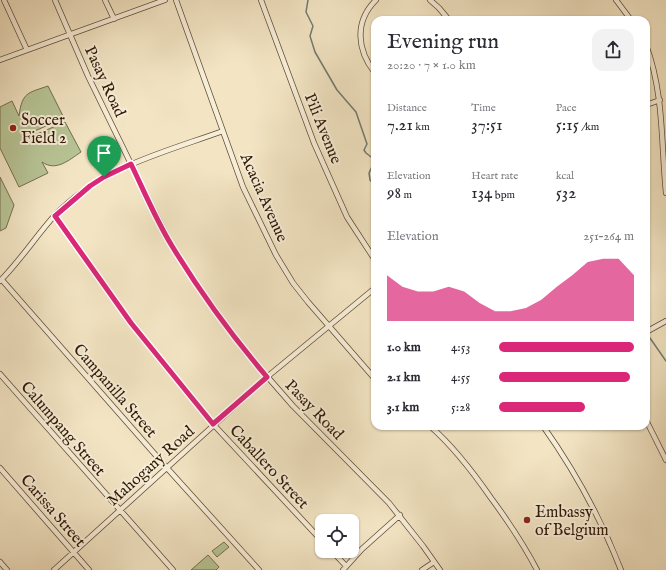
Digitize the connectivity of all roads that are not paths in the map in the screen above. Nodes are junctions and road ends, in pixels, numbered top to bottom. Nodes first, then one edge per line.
1 (4, 0) edge
2 (55, 0) edge
3 (105, 0) edge
4 (164, 0) edge
5 (176, 0) edge
6 (261, 0) edge
7 (376, 0) edge
8 (430, 0) edge
9 (616, 0) edge
10 (446, 16) edge
11 (628, 16) edge
12 (114, 19) junction
13 (70, 35) junction
14 (27, 50) junction
15 (650, 56) edge
16 (0, 60) edge
17 (371, 67) edge
18 (660, 100) junction
19 (650, 104) edge
20 (223, 131) junction
21 (131, 164) junction
22 (666, 193) edge
23 (55, 216) junction
24 (371, 254) edge
25 (1, 280) edge
26 (371, 291) edge
27 (666, 321) edge
28 (328, 327) junction
29 (650, 330) edge
30 (0, 374) edge
31 (371, 375) edge
32 (267, 377) junction
33 (213, 424) junction
34 (650, 428) edge
35 (435, 430) edge
36 (546, 430) edge
37 (666, 460) edge
38 (0, 468) edge
39 (167, 468) junction
40 (120, 510) junction
41 (400, 515) junction
42 (315, 533) edge
43 (74, 552) junction
44 (337, 558) edge
45 (0, 562) edge
46 (434, 562) junction
47 (345, 568) edge
48 (7, 570) edge
49 (54, 570) edge
50 (89, 570) edge
51 (172, 570) edge
52 (259, 570) edge
53 (422, 570) edge
54 (440, 570) edge
55 (537, 570) edge
56 (621, 570) edge

1 - 14 street
2 - 13 street, Pasay Road
3 - 12 street
4 - 12 street
5 - 20 street, Acacia Avenue
6 - 24 street, Pili Avenue
7 - 17 street
8 - 10 street
9 - 11 street
12 - 13 street
13 - 14 street
13 - 21 street, Pasay Road
14 - 16 street
15 - 18 street
18 - 19 street
18 - 22 street
20 - 21 street
20 - 28 street, Acacia Avenue
21 - 23 street
21 - 32 street, Pasay Road
23 - 25 street
23 - 33 street, Caballero Street
25 - 39 street, Campanilla Street
26 - 28 street, Mahogany Road
27 - 29 street
28 - 31 street, Acacia Avenue
28 - 32 street, Mahogany Road
30 - 40 street, Calumpang Street
32 - 33 street, Mahogany Road
32 - 41 street, Pasay Road
33 - 39 street, Mahogany Road
33 - 42 street, Caballero Street
34 - 37 street
35 - 55 street
36 - 56 street
38 - 43 street, Carissa Street
39 - 40 street, Mahogany Road
39 - 52 street, Campanilla Street
40 - 43 street, Mahogany Road
40 - 51 street, Calumpang Street
41 - 46 street, Pasay Road
41 - 47 street
43 - 49 street, Mahogany Road
43 - 50 street, Carissa Street
44 - 47 street
45 - 48 street
46 - 53 street
46 - 54 street, Pasay Road

